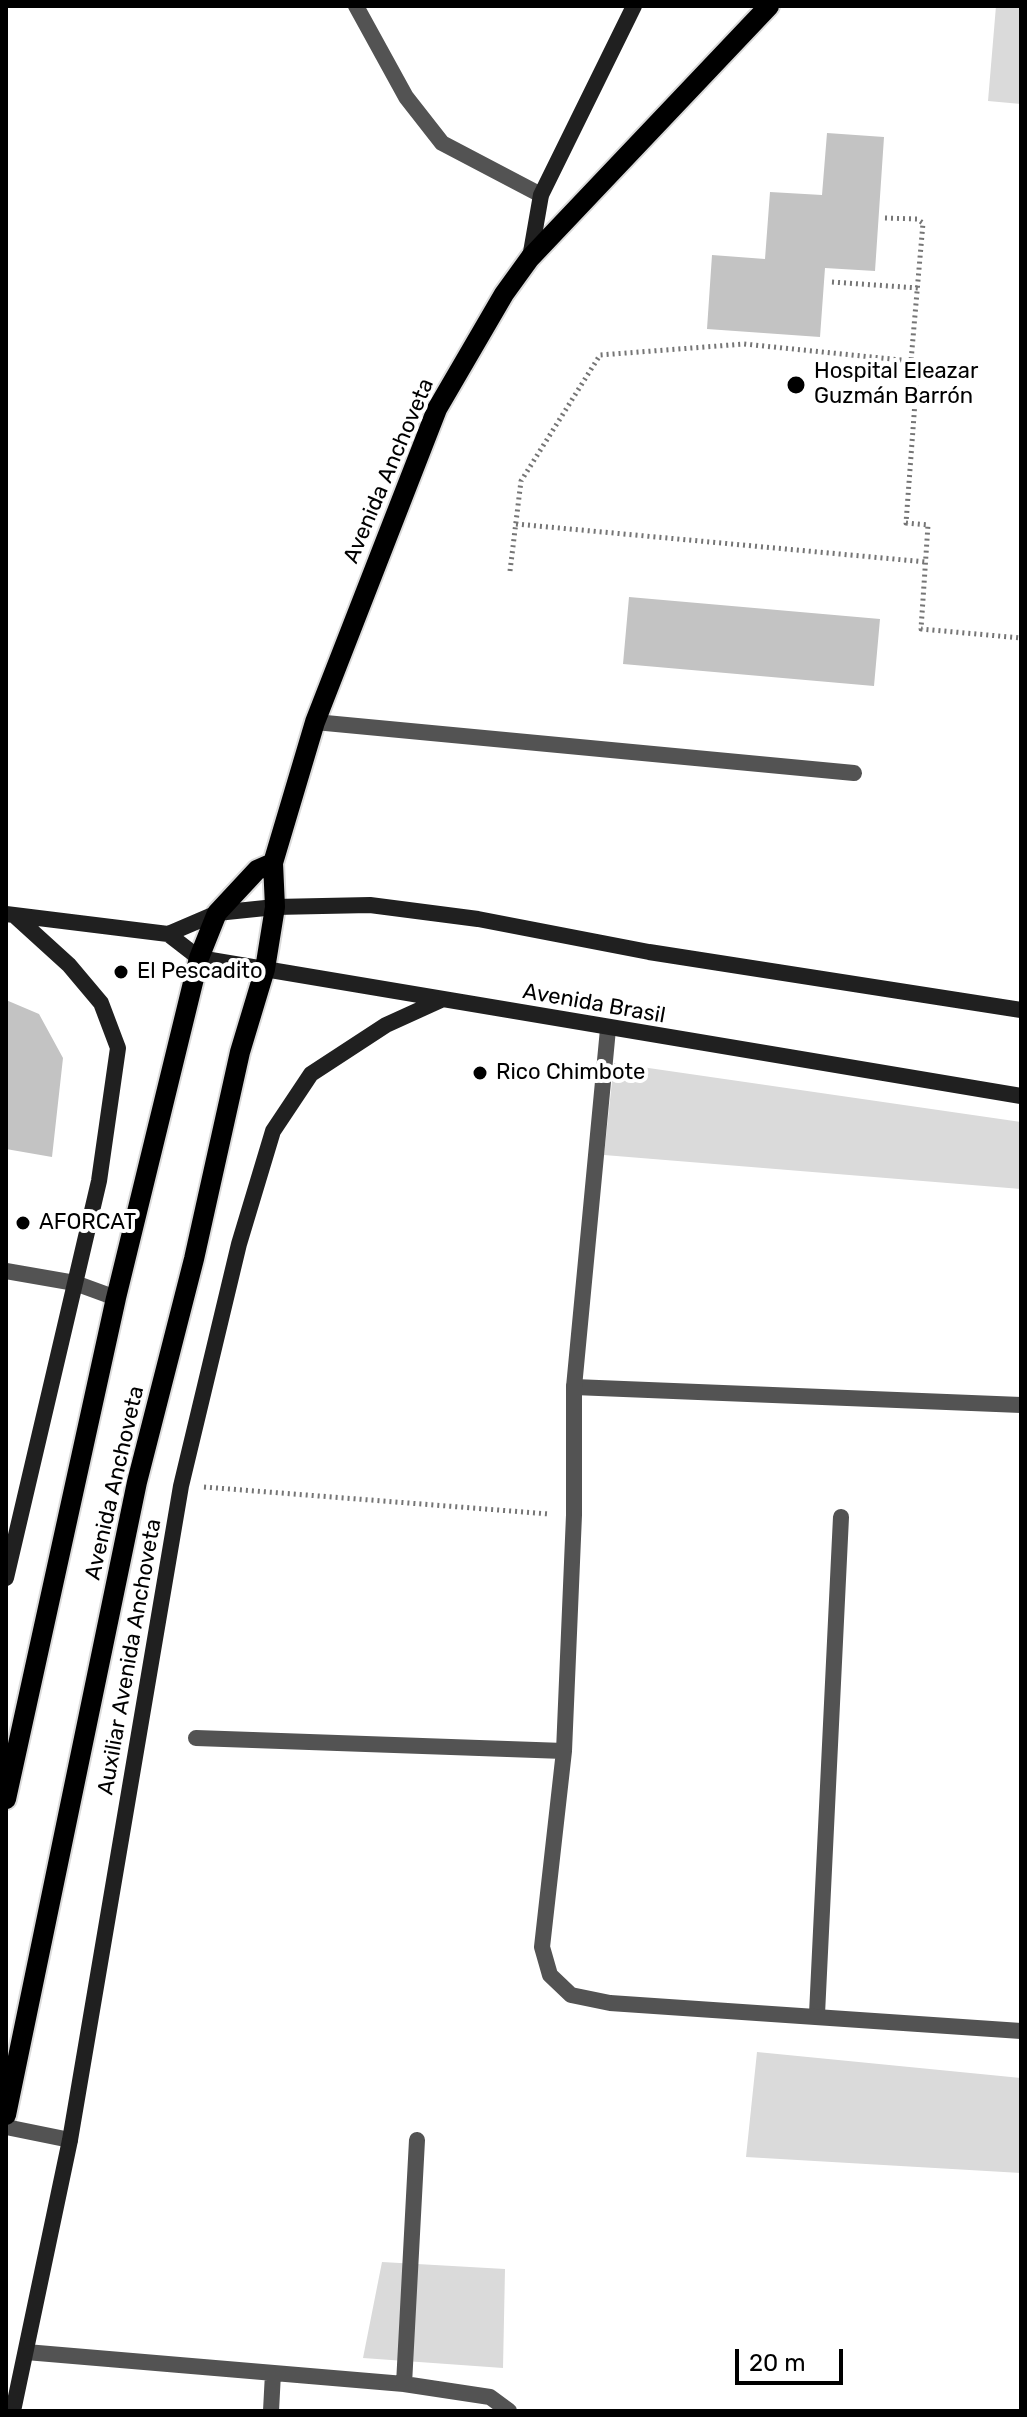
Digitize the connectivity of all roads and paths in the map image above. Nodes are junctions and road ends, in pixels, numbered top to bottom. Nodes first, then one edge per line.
1 (356, 6) edge
2 (634, 6) edge
3 (769, 6) edge
4 (541, 195) junction
5 (885, 218) dead end
6 (530, 258) junction
7 (832, 282) dead end
8 (918, 288) junction
9 (911, 361) junction
10 (516, 524) junction
11 (926, 562) junction
12 (510, 571) dead end
13 (1021, 638) edge
14 (315, 722) junction
15 (854, 773) dead end
16 (273, 863) junction
17 (275, 907) junction
18 (217, 913) junction
19 (10, 914) edge
20 (168, 934) junction
21 (199, 958) junction
22 (265, 969) junction
23 (441, 1000) junction
24 (1021, 1010) edge
25 (608, 1029) junction
26 (1021, 1096) edge
27 (6, 1271) edge
28 (75, 1283) junction
29 (116, 1298) junction
30 (574, 1387) junction
31 (1021, 1405) edge
32 (181, 1486) junction
33 (574, 1515) junction
34 (841, 1517) dead end
35 (6, 1578) edge
36 (196, 1738) dead end
37 (564, 1751) junction
38 (6, 1799) edge
39 (817, 2014) junction
40 (1021, 2031) edge
41 (6, 2115) edge
42 (6, 2127) edge
43 (70, 2140) junction
44 (417, 2140) dead end
45 (26, 2352) junction
46 (273, 2373) junction
47 (404, 2384) junction
48 (13, 2411) edge
49 (271, 2411) edge
50 (509, 2411) edge

1 - 4 street
2 - 4 main road
3 - 6 main road, Avenida Anchoveta
4 - 6 main road
5 - 8 path
6 - 14 main road, Avenida Anchoveta
7 - 8 path
8 - 9 path
9 - 10 path
9 - 11 path
10 - 11 path
10 - 12 path
11 - 13 path
14 - 15 street
14 - 16 main road, Avenida Anchoveta
16 - 17 main road, Avenida Anchoveta
16 - 18 main road, Avenida Anchoveta
17 - 18 main road
17 - 22 main road, Avenida Anchoveta
17 - 24 main road
18 - 20 main road
18 - 21 main road, Avenida Anchoveta
19 - 20 main road
19 - 28 main road
20 - 21 main road, Avenida Brasil
21 - 22 main road, Avenida Brasil
21 - 29 main road, Avenida Anchoveta
22 - 23 main road, Avenida Brasil
22 - 41 main road, Avenida Anchoveta
23 - 25 main road, Avenida Brasil
23 - 32 main road, Auxiliar Avenida Anchoveta
25 - 26 main road, Avenida Brasil
25 - 30 street
27 - 28 street
28 - 29 street
28 - 35 main road
29 - 38 main road, Avenida Anchoveta
30 - 31 street
30 - 33 street
32 - 33 path
32 - 43 main road, Auxiliar Avenida Anchoveta
33 - 37 street
34 - 39 street
36 - 37 street
37 - 39 street
39 - 40 street
42 - 43 street
43 - 45 main road, Auxiliar Avenida Anchoveta
44 - 47 street
45 - 46 street
45 - 48 main road, Auxiliar Avenida Anchoveta
46 - 47 street
46 - 49 street
47 - 50 street

